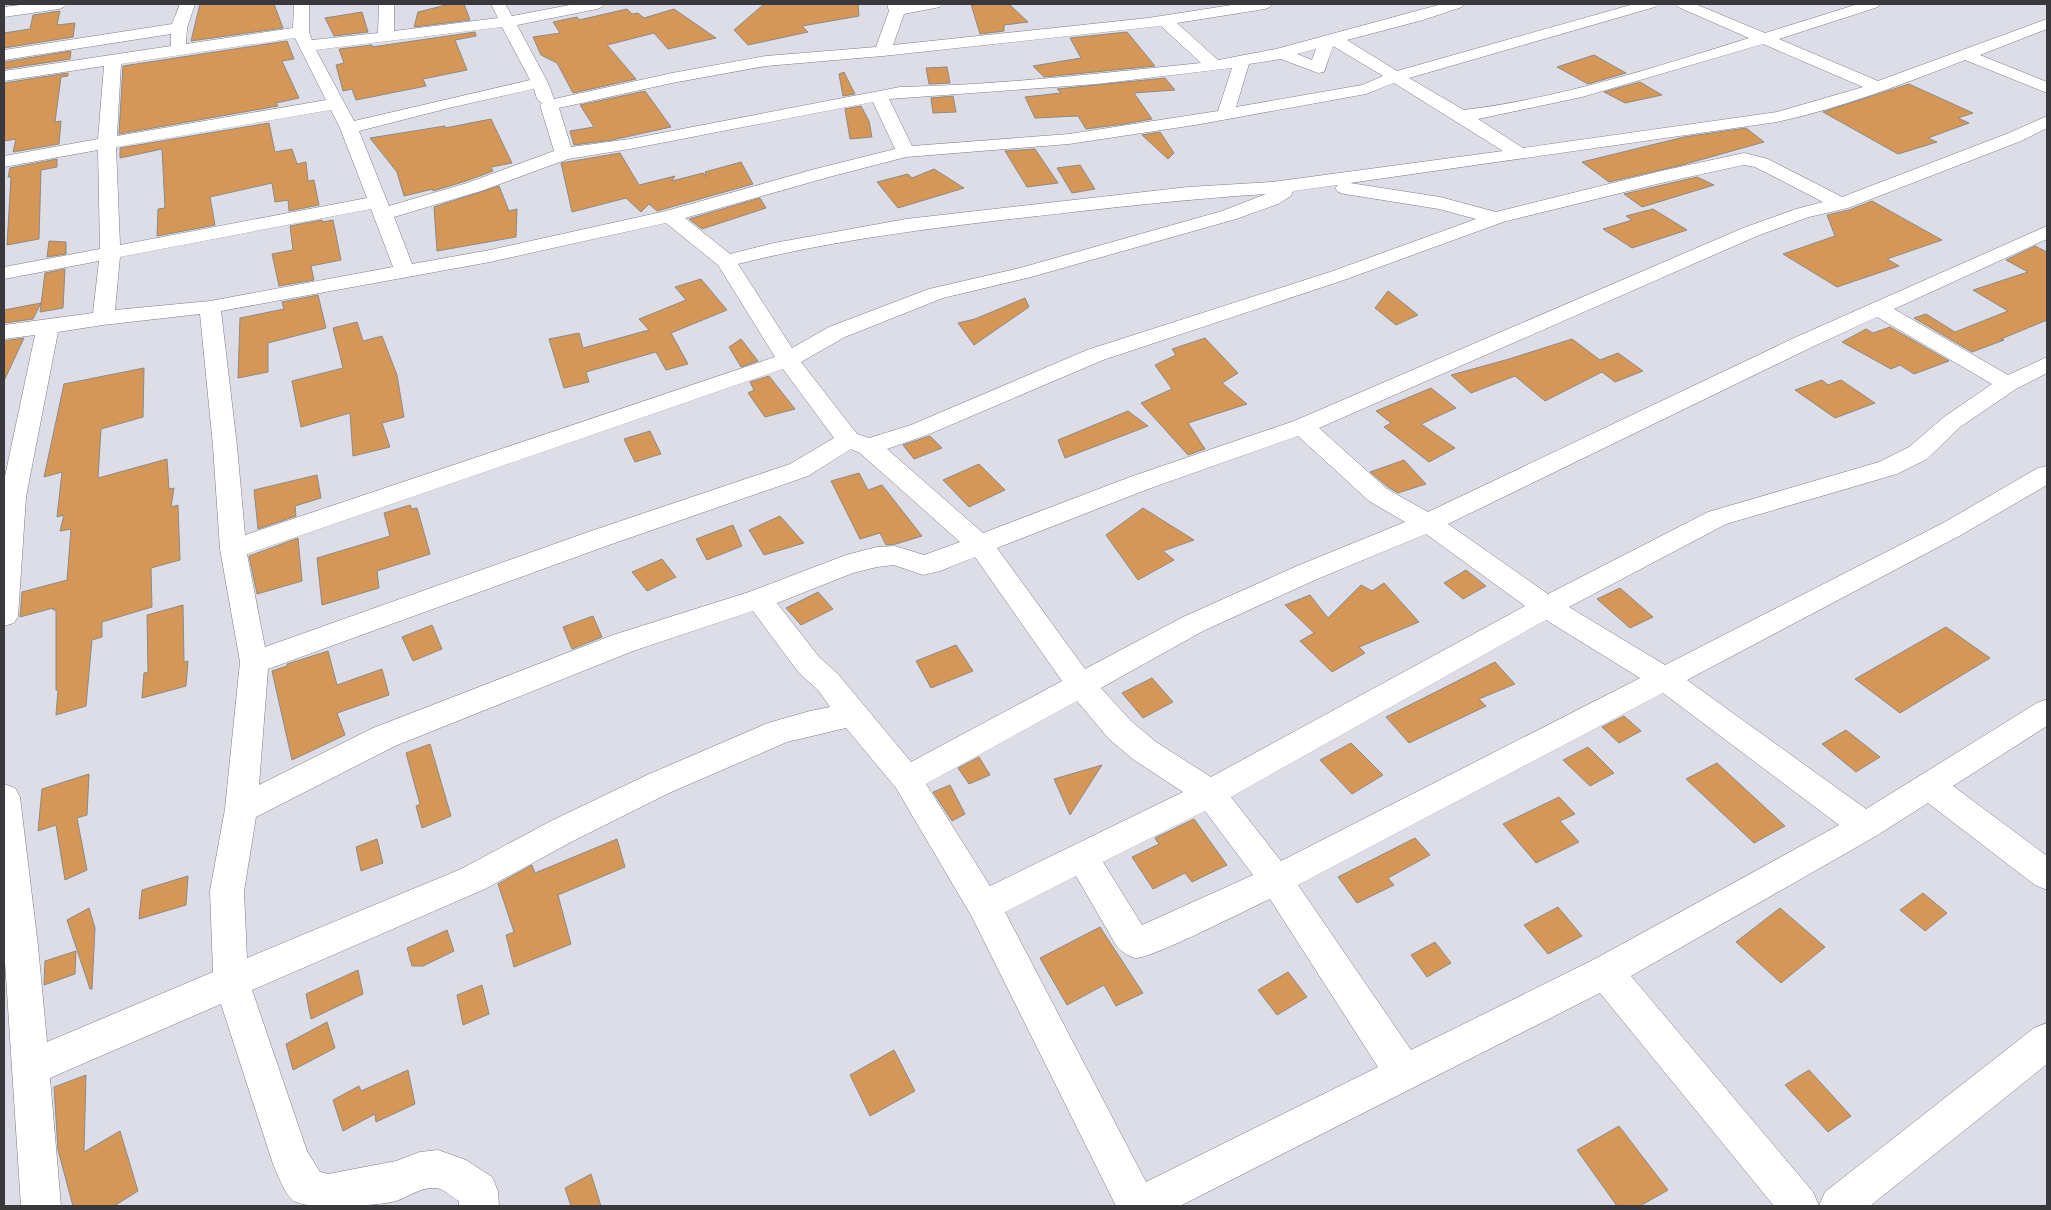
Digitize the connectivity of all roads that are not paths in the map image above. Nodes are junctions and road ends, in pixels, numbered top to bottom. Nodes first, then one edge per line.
1 (59, 4) edge
2 (187, 4) edge
3 (301, 4) edge
4 (386, 4) edge
5 (498, 4) edge
6 (597, 4) edge
7 (935, 4) edge
8 (1265, 4) edge
9 (1457, 4) edge
10 (1650, 4) edge
11 (1683, 4) edge
12 (1872, 4) edge
13 (896, 8) edge
14 (1424, 9) edge
15 (4, 12) edge
16 (1164, 20) junction
17 (507, 22) junction
18 (2047, 24) edge
19 (179, 28) junction
20 (386, 36) junction
21 (1765, 38) junction
22 (304, 39) junction
23 (1330, 40) junction
24 (883, 51) junction
25 (177, 52) junction
26 (1282, 53) junction
27 (4, 55) edge
28 (1966, 55) junction
29 (113, 60) junction
30 (1215, 66) junction
31 (1240, 68) junction
32 (4, 76) edge
33 (1396, 76) junction
34 (540, 83) junction
35 (1877, 88) junction
36 (2047, 88) edge
37 (879, 96) junction
38 (335, 104) junction
39 (549, 106) junction
40 (1225, 115) junction
41 (1461, 116) junction
42 (2047, 121) edge
43 (349, 128) junction
44 (107, 144) junction
45 (906, 152) junction
46 (564, 154) junction
47 (1520, 154) junction
48 (4, 162) edge
49 (1306, 183) junction
50 (1840, 204) junction
51 (381, 208) junction
52 (670, 216) junction
53 (1496, 218) junction
54 (2047, 232) edge
55 (110, 253) junction
56 (726, 261) junction
57 (405, 272) junction
58 (4, 273) edge
59 (210, 307) junction
60 (1878, 309) junction
61 (102, 318) junction
62 (48, 327) junction
63 (4, 332) edge
64 (788, 360) junction
65 (2047, 364) edge
66 (2008, 384) junction
67 (1302, 426) junction
68 (858, 444) junction
69 (2047, 474) edge
70 (8, 498) edge
71 (1428, 522) junction
72 (981, 546) junction
73 (232, 549) junction
74 (759, 599) junction
75 (1546, 607) junction
76 (4, 616) edge
77 (254, 662) junction
78 (1664, 679) junction
79 (1081, 685) junction
80 (2047, 711) edge
81 (853, 715) junction
82 (907, 779) junction
83 (1929, 786) junction
84 (1210, 792) junction
85 (4, 797) edge
86 (241, 809) junction
87 (1865, 826) junction
88 (1082, 856) junction
89 (2047, 875) edge
90 (1276, 880) junction
91 (984, 906) junction
92 (13, 949) edge
93 (1605, 972) junction
94 (231, 981) junction
95 (2047, 1042) edge
96 (31, 1067) junction
97 (1404, 1074) junction
98 (396, 1181) junction
99 (1179, 1197) edge
100 (41, 1206) edge
101 (356, 1206) edge
102 (479, 1206) edge
103 (1138, 1206) edge
104 (1799, 1206) edge
105 (1839, 1206) edge

1 - 15 street
2 - 19 street
3 - 22 street
4 - 20 street
5 - 17 street
6 - 17 street
7 - 13 street
8 - 16 street
9 - 14 street
10 - 33 street
11 - 21 street
12 - 21 street
13 - 24 street
14 - 23 street
16 - 24 street
16 - 30 street
17 - 20 street
17 - 34 street
18 - 28 street
19 - 25 street
19 - 27 street
20 - 22 street
21 - 35 street
21 - 41 street
22 - 25 street
22 - 38 street
23 - 26 street
23 - 26 street
23 - 33 street
24 - 39 street
25 - 29 street
26 - 31 street
28 - 35 street
28 - 36 street
29 - 32 street
29 - 44 street
30 - 31 street
30 - 37 street
31 - 40 street
33 - 40 street
33 - 41 street
34 - 39 street
34 - 43 street
35 - 47 street
37 - 45 street
37 - 46 street
38 - 43 street
38 - 44 street
39 - 46 street
40 - 45 street
41 - 47 street
42 - 50 street
43 - 51 street
44 - 48 street
44 - 55 street
45 - 52 street
46 - 51 street
47 - 49 street
49 - 53 street
49 - 56 street
49 - 64 street
50 - 53 street
50 - 67 street
51 - 55 street
51 - 57 street
52 - 56 street
52 - 57 street
53 - 68 street
54 - 60 street
55 - 58 street
55 - 61 street
56 - 64 street
57 - 59 street
59 - 61 street
59 - 73 street
60 - 66 street
60 - 71 street
61 - 62 street
62 - 63 street
62 - 70 street
64 - 68 street
64 - 73 street
65 - 66 street
66 - 75 street
67 - 71 street
67 - 72 street
68 - 72 street
68 - 77 street
69 - 78 street
70 - 76 street
71 - 75 street
71 - 79 street
72 - 74 street
72 - 79 street
73 - 77 street
74 - 81 street
74 - 86 street
75 - 78 street
75 - 84 street
77 - 86 street
78 - 87 street
78 - 90 street
79 - 82 street
79 - 84 street
80 - 83 street
81 - 82 street
81 - 94 street
82 - 91 street
83 - 87 street
83 - 89 street
84 - 88 street
84 - 90 street
85 - 92 street
86 - 94 street
87 - 93 street
88 - 90 street
88 - 91 street
90 - 97 street
91 - 103 street
92 - 96 street
93 - 97 street
93 - 104 street
94 - 96 street
94 - 98 street
95 - 105 street
96 - 100 street
97 - 99 street
98 - 101 street
98 - 102 street
99 - 103 street

